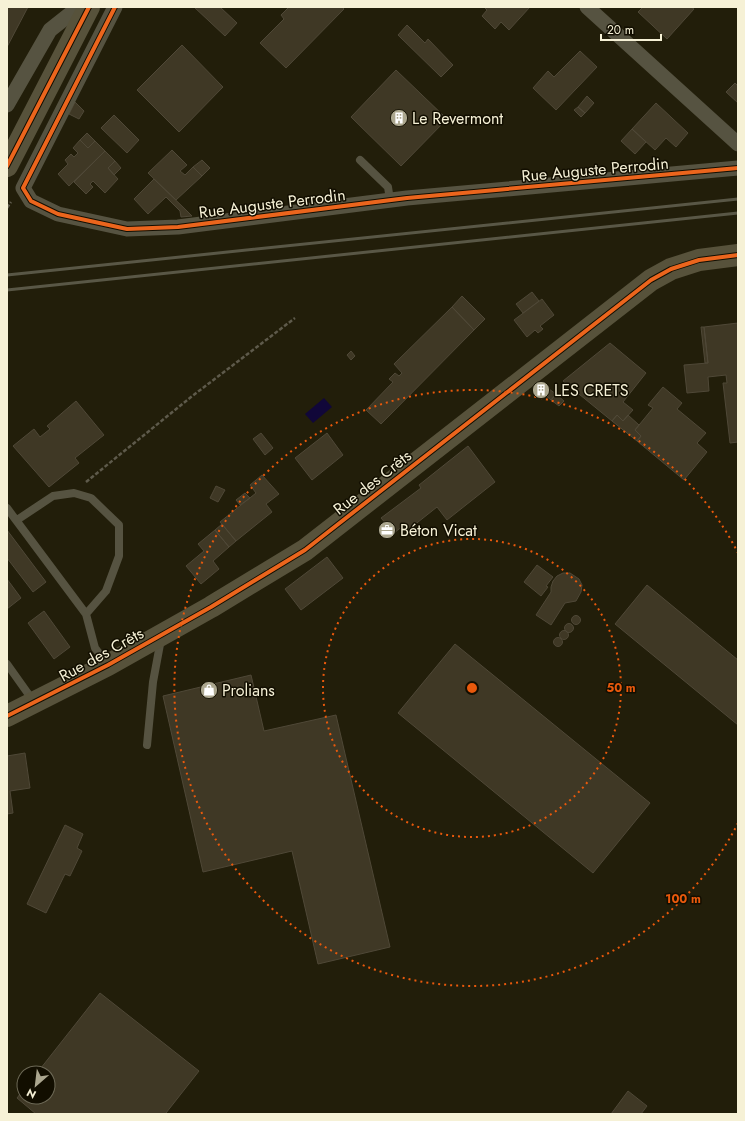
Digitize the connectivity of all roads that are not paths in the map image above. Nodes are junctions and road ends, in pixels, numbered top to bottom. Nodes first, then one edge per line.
1 (79, 7) edge
2 (89, 7) edge
3 (115, 7) edge
4 (587, 7) edge
5 (7, 105) edge
6 (738, 144) edge
7 (360, 160) dead end
8 (7, 166) edge
9 (738, 168) edge
10 (390, 200) junction
11 (738, 255) edge
12 (7, 508) edge
13 (17, 520) junction
14 (86, 614) junction
15 (162, 634) junction
16 (7, 664) edge
17 (108, 665) junction
18 (34, 703) junction
19 (7, 716) edge
20 (147, 745) dead end

1 - 5 street
2 - 8 street
3 - 10 street, Rue Auguste Perrodin
4 - 6 street
7 - 10 lane
9 - 10 street, Rue Auguste Perrodin
11 - 15 street, Rue des Crêts
12 - 13 lane
13 - 14 lane
13 - 14 lane
14 - 17 lane
15 - 17 street, Rue des Crêts
15 - 20 lane
16 - 18 lane
17 - 18 street, Rue des Crêts
18 - 19 street, Rue des Crêts

